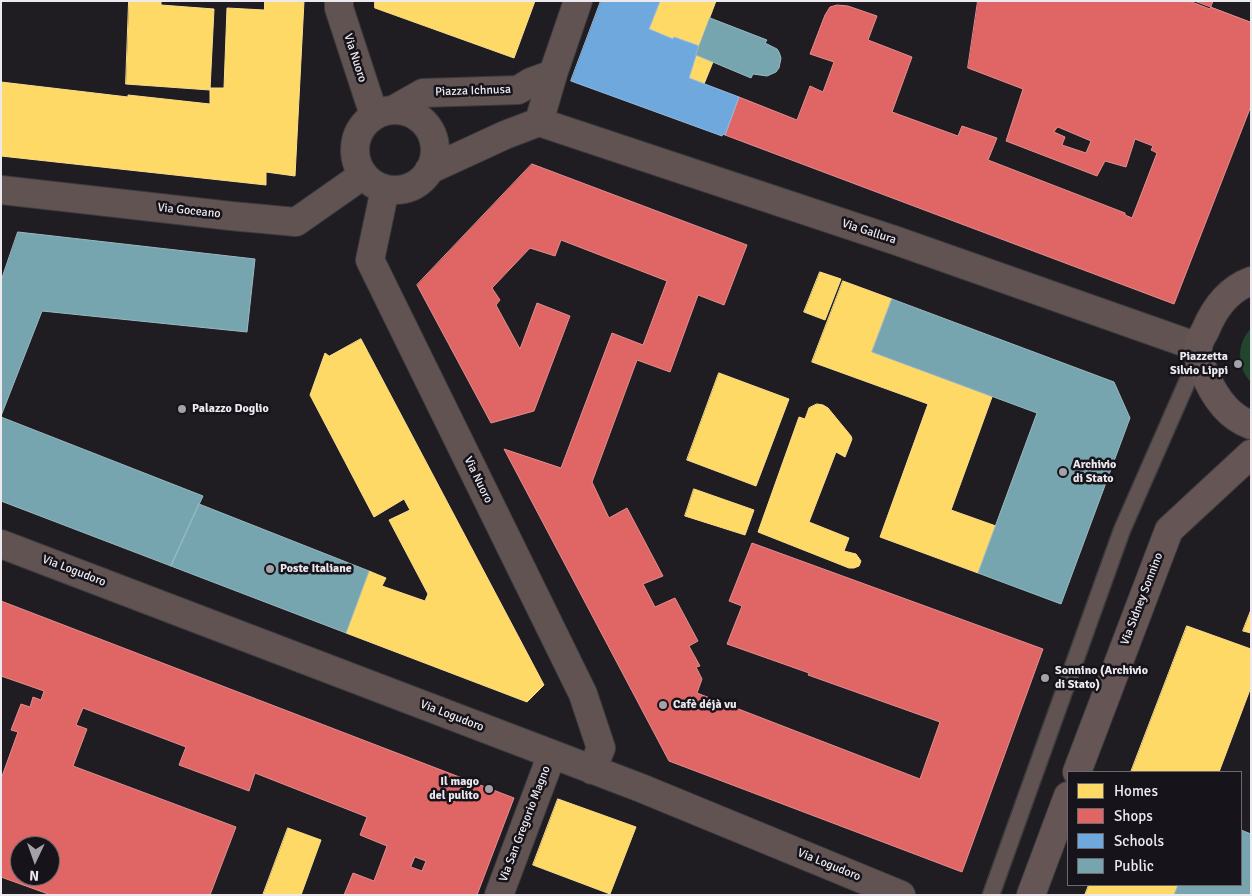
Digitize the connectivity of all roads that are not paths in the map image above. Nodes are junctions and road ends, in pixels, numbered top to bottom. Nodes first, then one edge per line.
1 (339, 1) edge
2 (578, 1) edge
3 (553, 74) junction
4 (384, 112) junction
5 (539, 122) junction
6 (429, 170) junction
7 (374, 182) junction
8 (1, 190) edge
9 (1251, 281) edge
10 (1198, 352) junction
11 (1251, 425) edge
12 (1251, 454) edge
13 (1, 544) edge
14 (552, 754) junction
15 (592, 770) junction
16 (1077, 771) edge
17 (1067, 799) edge
18 (499, 895) edge
19 (901, 895) edge
20 (991, 895) edge
21 (1031, 895) edge

1 - 4 street, Via Nuoro
2 - 3 street
3 - 4 street, Piazza Ichnusa
3 - 5 street
4 - 6 street
4 - 7 street, Piazza Ichnusa
5 - 6 street
5 - 10 street, Via Gallura
6 - 7 street
7 - 8 street, Via Goceano
7 - 15 street, Via Nuoro
9 - 10 main road
10 - 11 main road
10 - 20 lane
12 - 16 main road, Via Sidney Sonnino
13 - 14 street, Via Logudoro
14 - 15 street, Via Logudoro
14 - 18 street, Via San Gregorio Magno
15 - 19 street, Via Logudoro
17 - 21 main road

